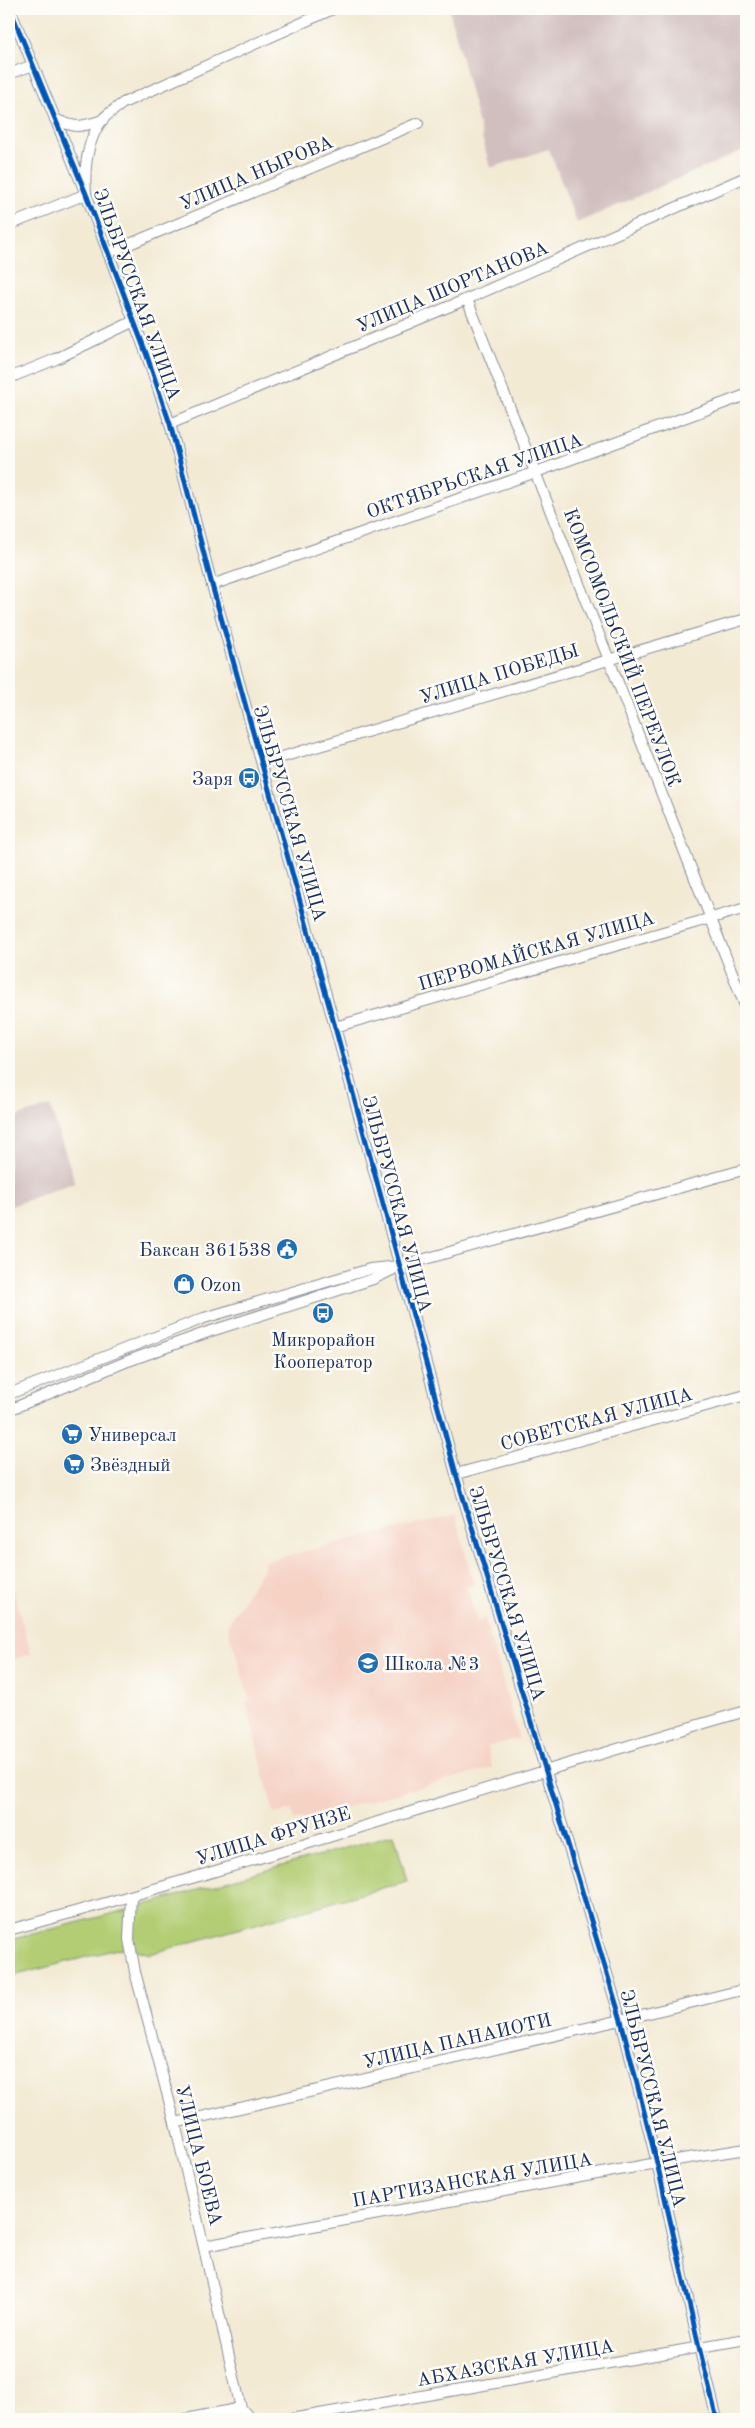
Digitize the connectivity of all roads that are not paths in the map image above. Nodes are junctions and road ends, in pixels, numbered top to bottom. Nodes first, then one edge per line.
1 (10, 9) edge
2 (333, 9) edge
3 (33, 65) junction
4 (9, 74) edge
5 (55, 119) junction
6 (103, 120) junction
7 (418, 123) dead end
8 (746, 177) edge
9 (86, 194) junction
10 (9, 225) edge
11 (108, 253) junction
12 (467, 299) junction
13 (134, 321) junction
14 (9, 378) edge
15 (746, 395) edge
16 (170, 424) junction
17 (536, 472) junction
18 (212, 585) junction
19 (746, 619) edge
20 (610, 658) junction
21 (262, 763) junction
22 (746, 908) edge
23 (711, 918) junction
24 (746, 1008) edge
25 (335, 1027) junction
26 (746, 1169) edge
27 (400, 1266) junction
28 (9, 1394) edge
29 (746, 1395) edge
30 (9, 1410) edge
31 (456, 1474) junction
32 (746, 1711) edge
33 (546, 1769) junction
34 (131, 1896) junction
35 (9, 1930) edge
36 (746, 1989) edge
37 (621, 2020) junction
38 (175, 2123) junction
39 (746, 2149) edge
40 (657, 2163) junction
41 (204, 2246) junction
42 (746, 2339) edge
43 (698, 2347) junction
44 (241, 2408) junction
45 (186, 2419) edge
46 (250, 2419) edge
47 (291, 2419) edge
48 (717, 2419) edge

1 - 3 street, ЭЛЬБРУССКАЯ УЛИЦА
2 - 6 street
3 - 4 street
3 - 5 street, ЭЛЬБРУССКАЯ УЛИЦА
5 - 6 street
5 - 9 street, ЭЛЬБРУССКАЯ УЛИЦА
6 - 9 street
7 - 11 street, УЛИЦА НЫРОВА
8 - 12 street, УЛИЦА ШОРТАНОВА
9 - 10 street
9 - 11 street, ЭЛЬБРУССКАЯ УЛИЦА
11 - 13 street, ЭЛЬБРУССКАЯ УЛИЦА
12 - 16 street, УЛИЦА ШОРТАНОВА
12 - 17 street, КОМСОМОЛЬСКИЙ ПЕРЕУЛОК
13 - 14 street
13 - 16 street, ЭЛЬБРУССКАЯ УЛИЦА
15 - 17 street, ОКТЯБРЬСКАЯ УЛИЦА
16 - 18 street, ЭЛЬБРУССКАЯ УЛИЦА
17 - 18 street, ОКТЯБРЬСКАЯ УЛИЦА
17 - 20 street, КОМСОМОЛЬСКИЙ ПЕРЕУЛОК
18 - 21 street, ЭЛЬБРУССКАЯ УЛИЦА
19 - 20 street, УЛИЦА ПОБЕДЫ
20 - 21 street, УЛИЦА ПОБЕДЫ
20 - 23 street, КОМСОМОЛЬСКИЙ ПЕРЕУЛОК
21 - 25 street, ЭЛЬБРУССКАЯ УЛИЦА
22 - 23 street, ПЕРВОМАЙСКАЯ УЛИЦА
23 - 24 street, КОМСОМОЛЬСКИЙ ПЕРЕУЛОК
23 - 25 street, ПЕРВОМАЙСКАЯ УЛИЦА
25 - 27 street, ЭЛЬБРУССКАЯ УЛИЦА
26 - 27 street
27 - 28 street
27 - 30 street
27 - 31 street, ЭЛЬБРУССКАЯ УЛИЦА
29 - 31 street, СОВЕТСКАЯ УЛИЦА
31 - 33 street, ЭЛЬБРУССКАЯ УЛИЦА
32 - 33 street, УЛИЦА ФРУНЗЕ
33 - 34 street, УЛИЦА ФРУНЗЕ
33 - 37 street, ЭЛЬБРУССКАЯ УЛИЦА
34 - 35 street, УЛИЦА ФРУНЗЕ
34 - 38 street, УЛИЦА БОЕВА
36 - 37 street, УЛИЦА ПАНАИОТИ
37 - 38 street, УЛИЦА ПАНАИОТИ
37 - 40 street, ЭЛЬБРУССКАЯ УЛИЦА
38 - 41 street, УЛИЦА БОЕВА
39 - 40 street, ПАРТИЗАНСКАЯ УЛИЦА
40 - 41 street, ПАРТИЗАНСКАЯ УЛИЦА
40 - 43 street, ЭЛЬБРУССКАЯ УЛИЦА
41 - 44 street, УЛИЦА БОЕВА
42 - 43 street, АБХАЗСКАЯ УЛИЦА
43 - 47 street, АБХАЗСКАЯ УЛИЦА
43 - 48 street, ЭЛЬБРУССКАЯ УЛИЦА
44 - 45 street
44 - 46 street, УЛИЦА БОЕВА

